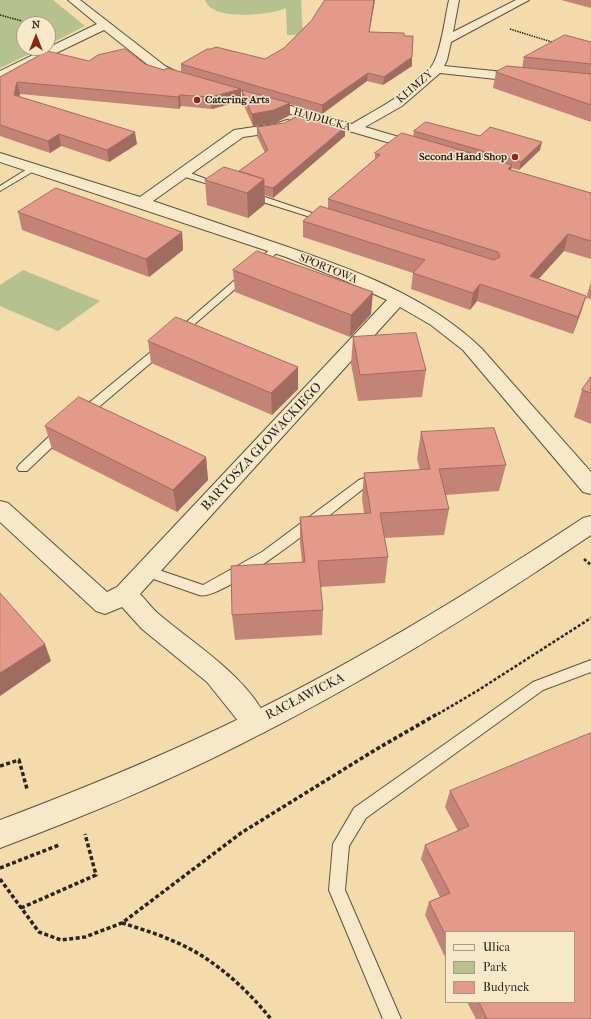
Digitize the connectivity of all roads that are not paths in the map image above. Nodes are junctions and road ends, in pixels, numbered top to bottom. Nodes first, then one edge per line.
1 (73, 0) edge
2 (454, 0) edge
3 (524, 0) edge
4 (104, 25) junction
5 (445, 40) junction
6 (436, 69) junction
7 (0, 76) edge
8 (537, 79) edge
9 (304, 114) junction
10 (352, 128) junction
11 (435, 152) edge
12 (0, 157) edge
13 (35, 168) junction
14 (182, 173) junction
15 (228, 188) edge
16 (0, 189) edge
17 (243, 193) edge
18 (141, 203) junction
19 (333, 222) edge
20 (276, 249) junction
21 (398, 299) junction
22 (23, 468) dead end
23 (386, 473) edge
24 (591, 486) edge
25 (0, 508) edge
26 (591, 524) edge
27 (147, 571) junction
28 (125, 594) junction
29 (591, 666) edge
30 (256, 723) junction
31 (11, 830) edge
32 (392, 1019) edge

1 - 4 street, HAJDUCKA
2 - 5 street, KLIMZY
3 - 5 street
4 - 7 street
4 - 9 street, HAJDUCKA
5 - 6 street, KLIMZY
6 - 8 street
6 - 10 street, KLIMZY
9 - 10 street, HAJDUCKA
9 - 14 street
10 - 11 street, HAJDUCKA
12 - 13 street, SPORTOWA
13 - 16 lane
13 - 18 street, SPORTOWA
14 - 15 lane
14 - 18 street
17 - 19 lane
18 - 20 street, SPORTOWA
20 - 21 street, SPORTOWA
20 - 22 lane
21 - 24 street, SPORTOWA
21 - 27 street, BARTOSZA GŁOWACKIEGO
23 - 27 lane
25 - 28 street, BARTOSZA GŁOWACKIEGO
26 - 30 street, RACŁAWICKA
27 - 28 street, BARTOSZA GŁOWACKIEGO
28 - 30 street
29 - 32 lane
30 - 31 street, RACŁAWICKA

